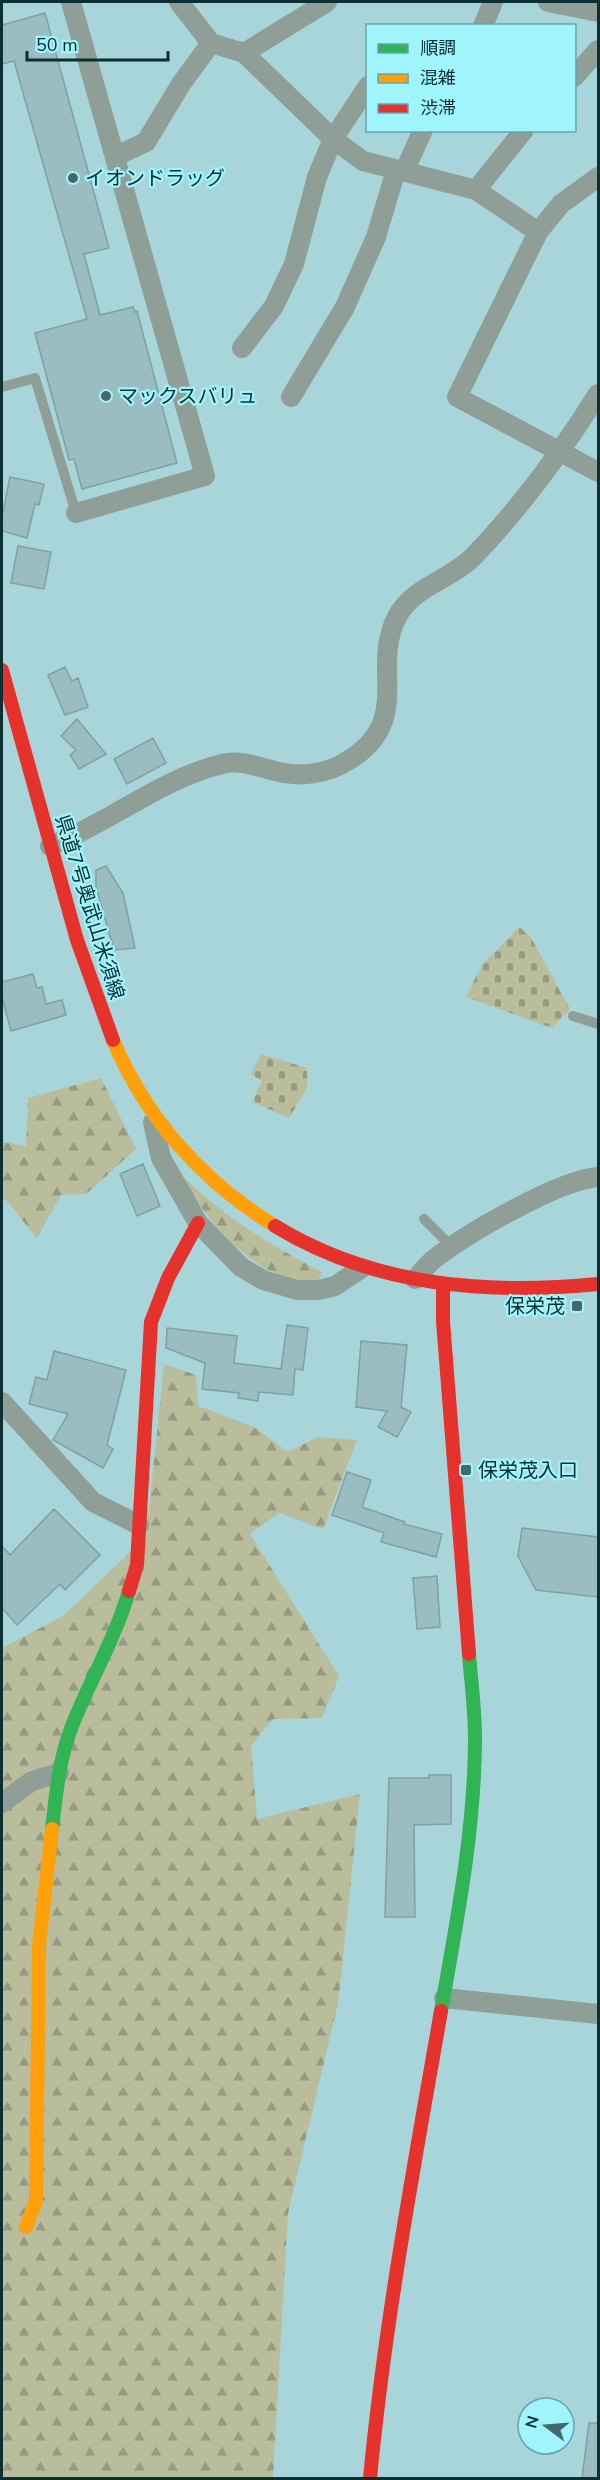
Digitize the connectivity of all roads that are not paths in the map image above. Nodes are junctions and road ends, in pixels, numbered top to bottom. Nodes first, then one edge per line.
1 (71, 2) edge
2 (179, 2) edge
3 (327, 2) edge
4 (493, 2) edge
5 (548, 2) edge
6 (598, 12) edge
7 (484, 24) edge
8 (211, 43) junction
9 (598, 50) edge
10 (244, 53) junction
11 (576, 75) edge
12 (366, 89) edge
13 (422, 132) edge
14 (522, 132) edge
15 (333, 139) junction
16 (116, 156) junction
17 (400, 171) junction
18 (598, 177) edge
19 (476, 190) junction
20 (538, 232) junction
21 (242, 348) dead end
22 (2, 387) edge
23 (598, 394) edge
24 (291, 397) dead end
25 (562, 451) junction
26 (598, 472) edge
27 (76, 513) joint
28 (2, 670) edge
29 (51, 846) junction
30 (573, 1016) dead end
31 (598, 1024) edge
32 (150, 1108) junction
33 (598, 1177) edge
34 (424, 1219) dead end
35 (198, 1223) junction
36 (452, 1247) junction
37 (362, 1268) junction
38 (415, 1279) junction
39 (443, 1284) junction
40 (598, 1284) edge
41 (2, 1402) edge
42 (139, 1525) junction
43 (59, 1773) junction
44 (2, 1803) edge
45 (444, 1998) junction
46 (598, 2014) edge
47 (26, 2227) dead end
48 (370, 2478) edge

1 - 16 street
2 - 8 street
3 - 10 street
4 - 7 street
5 - 6 street
8 - 10 street
8 - 16 street
9 - 11 street
10 - 15 street
12 - 15 street
13 - 17 street
14 - 19 street
15 - 17 street
15 - 21 street
16 - 27 street
17 - 19 street
17 - 24 street
18 - 20 street
19 - 20 street
20 - 25 street
22 - 27 lane
23 - 25 street
25 - 26 street
25 - 29 street
28 - 29 street, 県道7号奥武山米須線
29 - 32 street, 県道7号奥武山米須線
30 - 31 lane
32 - 35 street
32 - 37 street, 県道7号奥武山米須線
33 - 36 street
34 - 36 lane
35 - 37 street
35 - 42 street
36 - 38 street
37 - 38 street, 県道7号奥武山米須線
38 - 39 street, 県道7号奥武山米須線
39 - 40 street, 県道7号奥武山米須線
39 - 45 street
41 - 42 street
42 - 43 street
43 - 44 street
43 - 47 street
45 - 46 street
45 - 48 street

